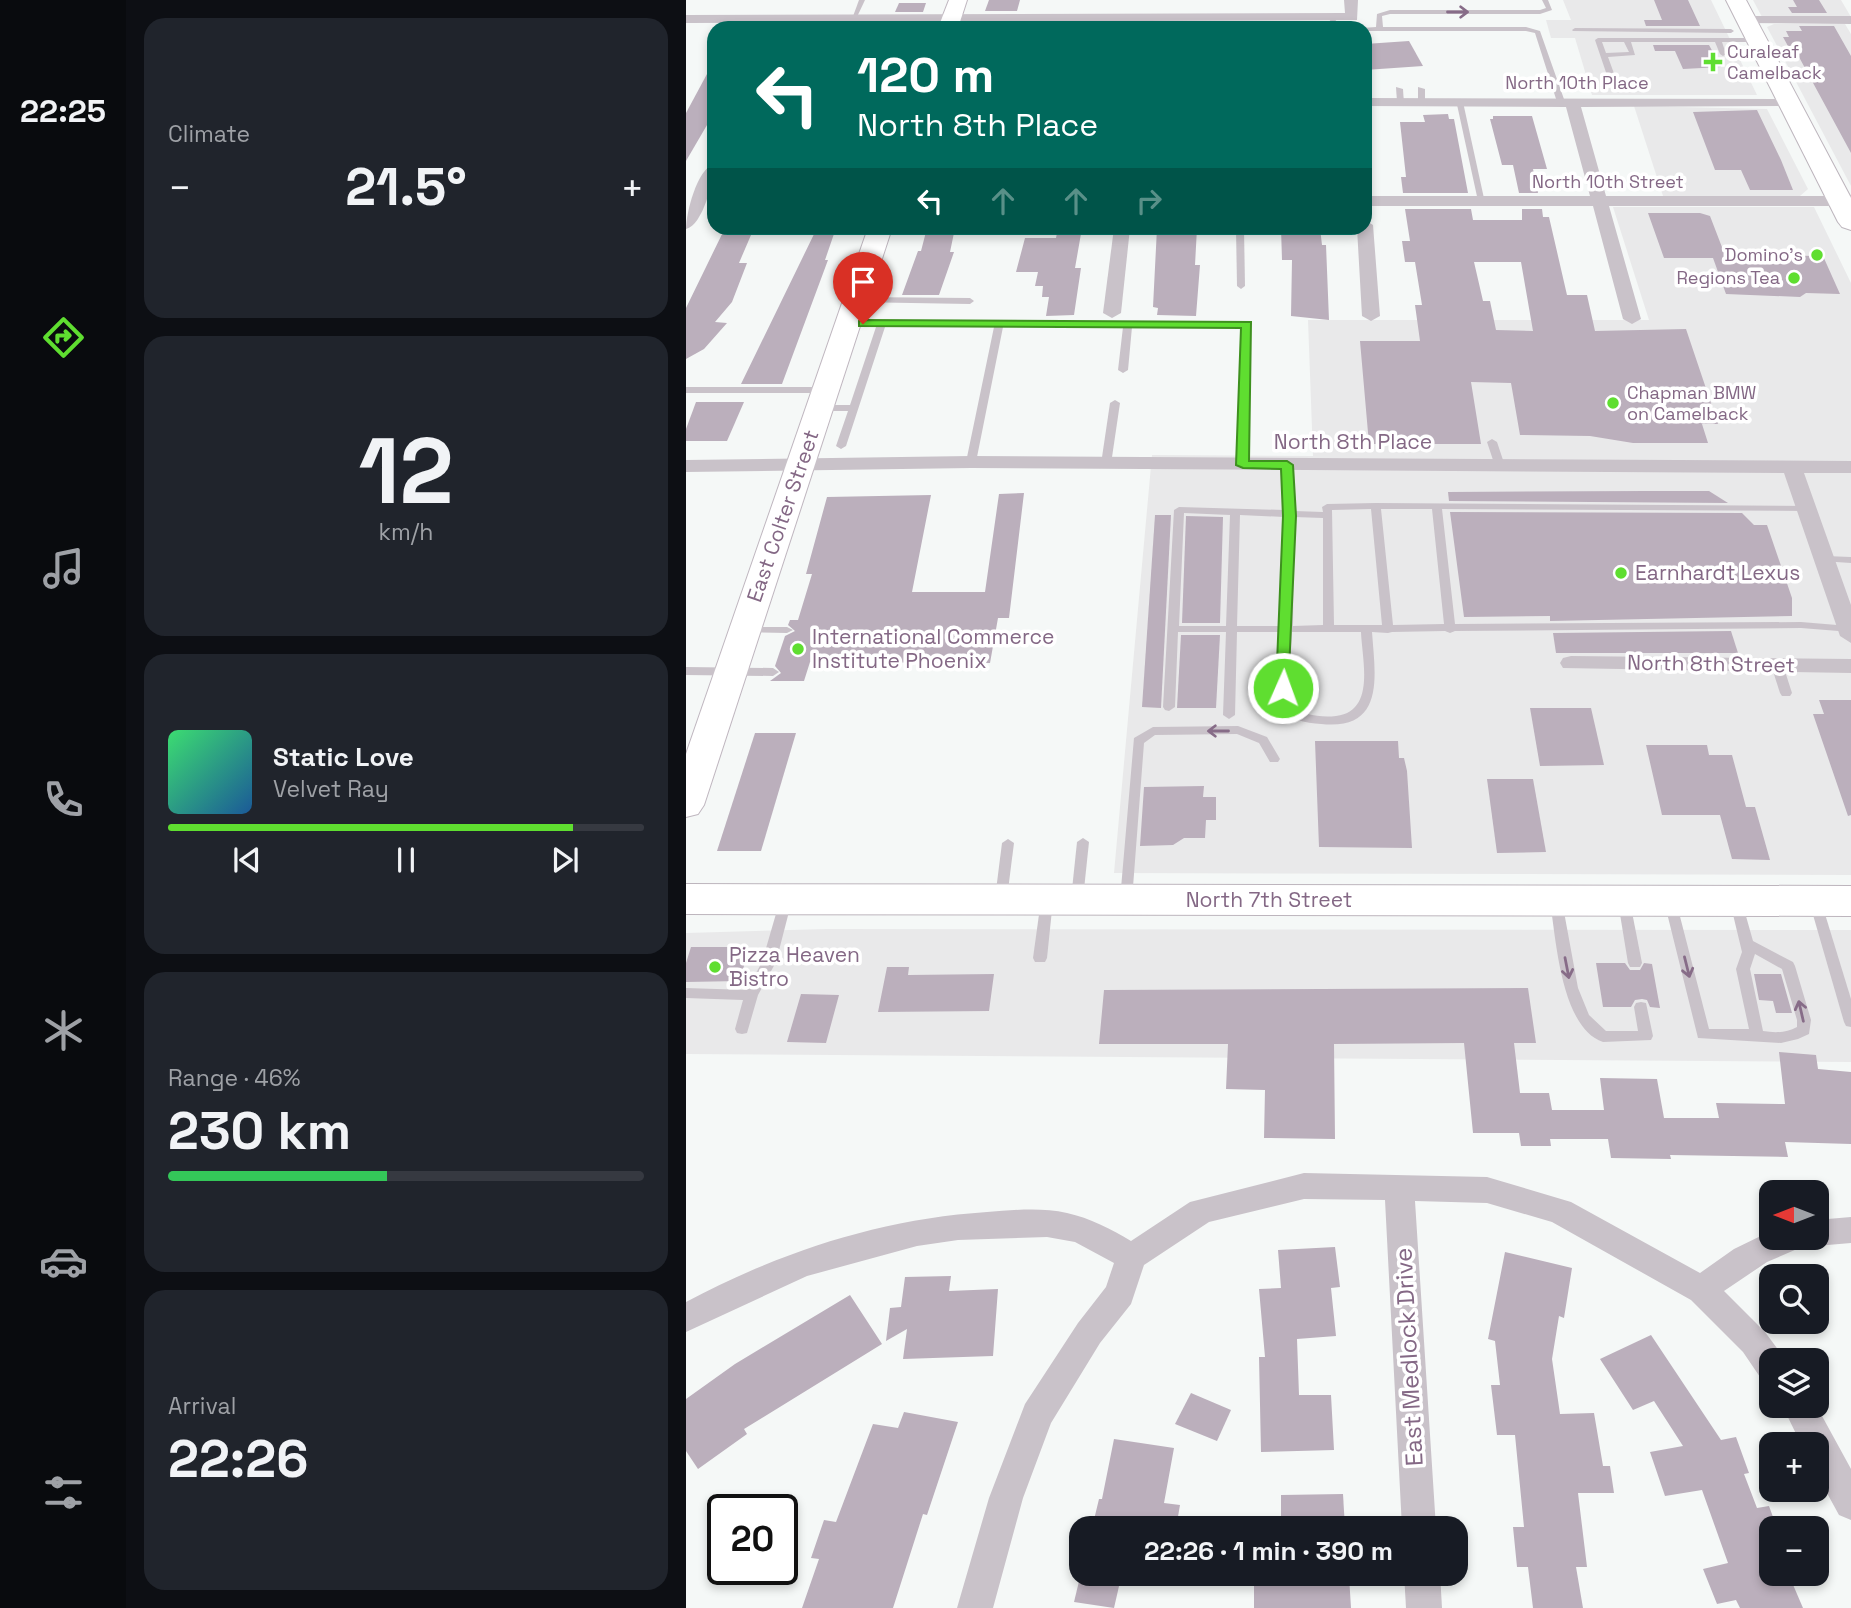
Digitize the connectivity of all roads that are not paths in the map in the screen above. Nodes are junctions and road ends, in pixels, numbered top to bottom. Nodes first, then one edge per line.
1 (862, 0) edge
2 (1351, 0) edge
3 (1545, 0) edge
4 (952, 16) edge
5 (854, 18) junction
6 (686, 19) edge
7 (784, 21) edge
8 (815, 21) edge
9 (1346, 21) edge
10 (1349, 21) edge
11 (1748, 23) edge
12 (1849, 23) edge
13 (1372, 29) edge
14 (1380, 29) junction
15 (1576, 30) dead end
16 (1641, 30) junction
17 (1627, 40) junction
18 (1645, 40) junction
19 (1718, 40) junction
20 (1723, 54) dead end
21 (1604, 55) junction
22 (1616, 90) dead end
23 (1372, 101) edge
24 (1459, 102) junction
25 (1566, 102) junction
26 (1789, 103) junction
27 (707, 183) edge
28 (699, 200) edge
29 (1372, 201) edge
30 (1482, 201) junction
31 (1598, 202) junction
32 (1847, 208) edge
33 (686, 224) edge
34 (878, 235) edge
35 (1121, 235) edge
36 (1240, 235) edge
37 (1366, 235) edge
38 (1241, 286) dead end
39 (970, 301) dead end
40 (852, 312) junction
41 (1112, 313) dead end
42 (1371, 316) dead end
43 (1632, 320) dead end
44 (881, 324) junction
45 (999, 324) junction
46 (1128, 325) junction
47 (1123, 370) dead end
48 (686, 390) edge
49 (823, 399) junction
50 (1115, 403) dead end
51 (853, 408) junction
52 (1492, 442) dead end
53 (841, 446) dead end
54 (971, 462) junction
55 (1106, 464) junction
56 (1243, 465) junction
57 (1287, 465) junction
58 (686, 466) edge
59 (801, 466) junction
60 (1500, 466) junction
61 (1792, 467) junction
62 (1851, 467) edge
63 (1376, 506) junction
64 (1437, 506) junction
65 (1807, 508) junction
66 (1235, 512) junction
67 (1328, 515) junction
68 (1289, 516) junction
69 (1825, 559) junction
70 (1851, 560) edge
71 (1174, 629) junction
72 (1231, 629) junction
73 (1287, 629) junction
74 (745, 630) junction
75 (787, 630) dead end
76 (1329, 630) junction
77 (1366, 630) junction
78 (1388, 630) junction
79 (1450, 630) junction
80 (1850, 632) edge
81 (1571, 663) dead end
82 (1777, 665) junction
83 (1851, 666) edge
84 (732, 670) junction
85 (686, 671) edge
86 (773, 672) dead end
87 (1786, 693) dead end
88 (1170, 707) dead end
89 (1229, 715) dead end
90 (1274, 759) dead end
91 (686, 805) edge
92 (1083, 842) dead end
93 (1008, 843) dead end
94 (686, 899) edge
95 (786, 899) junction
96 (1000, 900) junction
97 (1062, 900) junction
98 (1126, 900) junction
99 (1556, 901) junction
100 (1624, 901) junction
101 (1670, 901) junction
102 (1736, 901) junction
103 (1833, 901) edge
104 (1746, 943) junction
105 (1040, 958) dead end
106 (1635, 963) dead end
107 (686, 993) edge
108 (751, 995) junction
109 (1641, 1007) dead end
110 (1851, 1022) edge
111 (742, 1029) dead end
112 (1757, 1035) junction
113 (1399, 1186) junction
114 (1851, 1230) edge
115 (1829, 1232) edge
116 (1760, 1250) edge
117 (1131, 1257) junction
118 (1702, 1290) junction
119 (686, 1318) edge
120 (1759, 1349) edge
121 (1805, 1418) edge
122 (1851, 1503) edge
123 (1418, 1516) edge
124 (1423, 1586) edge
125 (975, 1608) edge
126 (1424, 1608) edge

1 - 5 lane
2 - 10 street
14 -> 3 lane
4 - 5 street
4 - 9 street
5 - 8 street
6 - 7 street
11 - 12 street
11 - 16 lane
11 - 19 lane
11 - 26 main road
13 - 14 lane
14 - 25 lane
15 - 16 lane
16 - 18 lane
17 - 18 lane
17 - 21 lane
17 - 21 lane
18 - 19 lane
19 - 20 lane
21 - 22 lane
23 - 24 street, North 10th Place
24 - 25 street, North 10th Place
24 - 30 lane
25 - 26 street, North 10th Place
25 - 31 street
26 - 32 main road
27 - 28 street
28 - 33 street
29 - 30 street, North 10th Street
30 - 31 street, North 10th Street
31 - 32 street, North 10th Street
31 - 43 street
34 - 40 street, East Colter Street
35 - 41 street
36 - 38 lane
37 - 42 street
39 - 40 lane
40 - 44 lane
40 - 49 street, East Colter Street
44 - 45 lane
44 - 51 lane
45 - 46 lane
45 - 54 lane
46 - 47 lane
46 - 56 lane
48 - 49 lane
49 - 51 lane
49 - 59 street, East Colter Street
50 - 55 lane
51 - 53 lane
52 - 60 lane
54 - 55 street, North 8th Place
54 - 59 street, North 8th Place
55 - 56 street, North 8th Place
56 - 57 street, North 8th Place
57 - 60 street, North 8th Place
57 - 68 lane
58 - 59 street, North 8th Place
59 - 74 street, East Colter Street
60 - 61 street, North 8th Place
61 - 62 street, North 8th Place
61 - 65 street
63 - 64 lane
63 - 67 lane
63 - 78 lane
64 - 65 lane
64 - 79 lane
65 - 69 street
66 - 68 lane
66 - 71 lane
66 - 72 lane
67 - 68 lane
67 - 76 lane
68 - 73 lane
69 - 70 lane
69 - 80 street
71 - 72 lane
71 - 88 lane
72 - 73 lane
72 - 89 lane
73 - 76 lane
73 - 77 lane
74 - 75 lane
74 - 84 street, East Colter Street
76 - 77 lane
77 - 78 lane
78 - 79 lane
79 - 80 lane
81 - 82 street, North 8th Street
82 - 83 street, North 8th Street
82 - 87 lane
84 - 85 lane
84 - 86 lane
84 - 91 street, East Colter Street
90 -> 98 lane
92 - 97 lane
93 - 96 lane
94 - 95 main road, North 7th Street
95 - 96 main road, North 7th Street
95 - 108 lane
96 - 97 main road, North 7th Street
97 - 98 main road, North 7th Street
97 - 105 lane
98 - 99 main road, North 7th Street
99 - 100 main road, North 7th Street
99 -> 109 lane
100 - 101 main road, North 7th Street
100 - 106 lane
101 - 102 main road, North 7th Street
101 -> 112 lane
102 - 103 main road, North 7th Street
102 - 104 lane
103 - 110 lane
104 - 112 lane
112 -> 104 lane
107 - 108 lane
108 - 111 lane
113 - 117 street
113 - 118 street
113 - 123 street, East Medlock Drive
114 - 115 street
116 - 118 street
117 - 119 street
117 - 125 street
118 - 120 street
121 - 122 street
124 - 126 street

